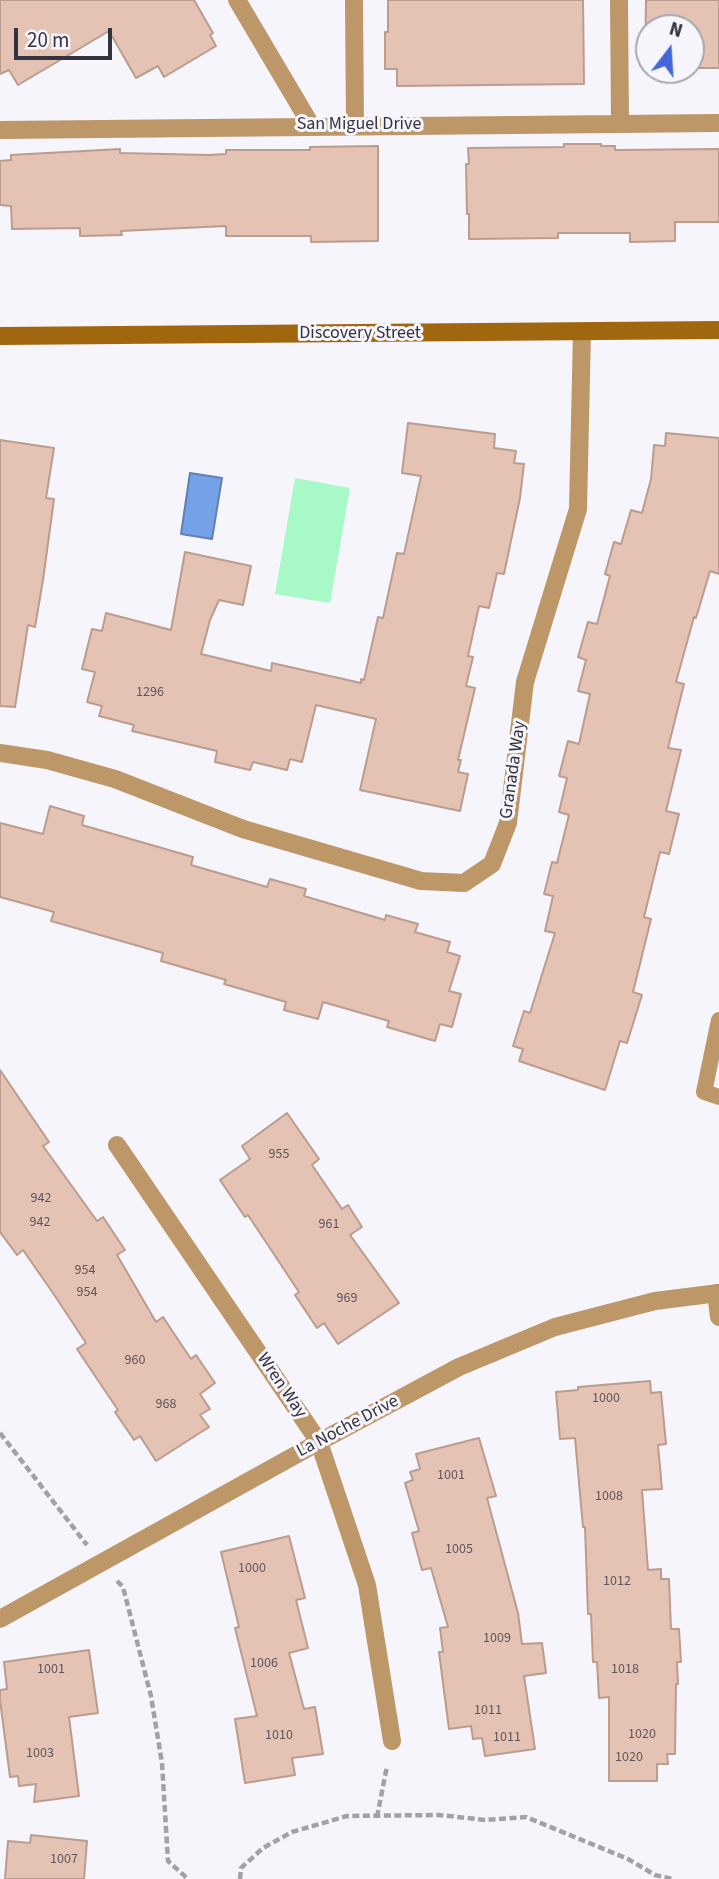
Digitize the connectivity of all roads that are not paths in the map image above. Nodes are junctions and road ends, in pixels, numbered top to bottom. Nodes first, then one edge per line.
1 (237, 0) edge
2 (354, 0) edge
3 (619, 0) edge
4 (620, 123) junction
5 (719, 123) edge
6 (311, 125) junction
7 (355, 125) junction
8 (0, 130) edge
9 (719, 330) edge
10 (582, 332) junction
11 (0, 336) edge
12 (0, 753) edge
13 (719, 1020) edge
14 (711, 1094) edge
15 (117, 1145) dead end
16 (718, 1293) edge
17 (719, 1317) edge
18 (319, 1442) junction
19 (0, 1619) edge
20 (392, 1741) road end

1 - 6 street
2 - 7 street
3 - 4 street
4 - 5 street, San Miguel Drive
4 - 7 street, San Miguel Drive
6 - 7 street, San Miguel Drive
6 - 8 street, San Miguel Drive
9 - 10 main road, Discovery Street
10 - 11 main road, Discovery Street
10 - 12 street, Granada Way
13 - 14 lane
15 - 18 street, Wren Way
16 - 17 street
16 - 18 street, La Noche Drive
18 - 19 street, La Noche Drive
18 - 20 street, Wren Way

